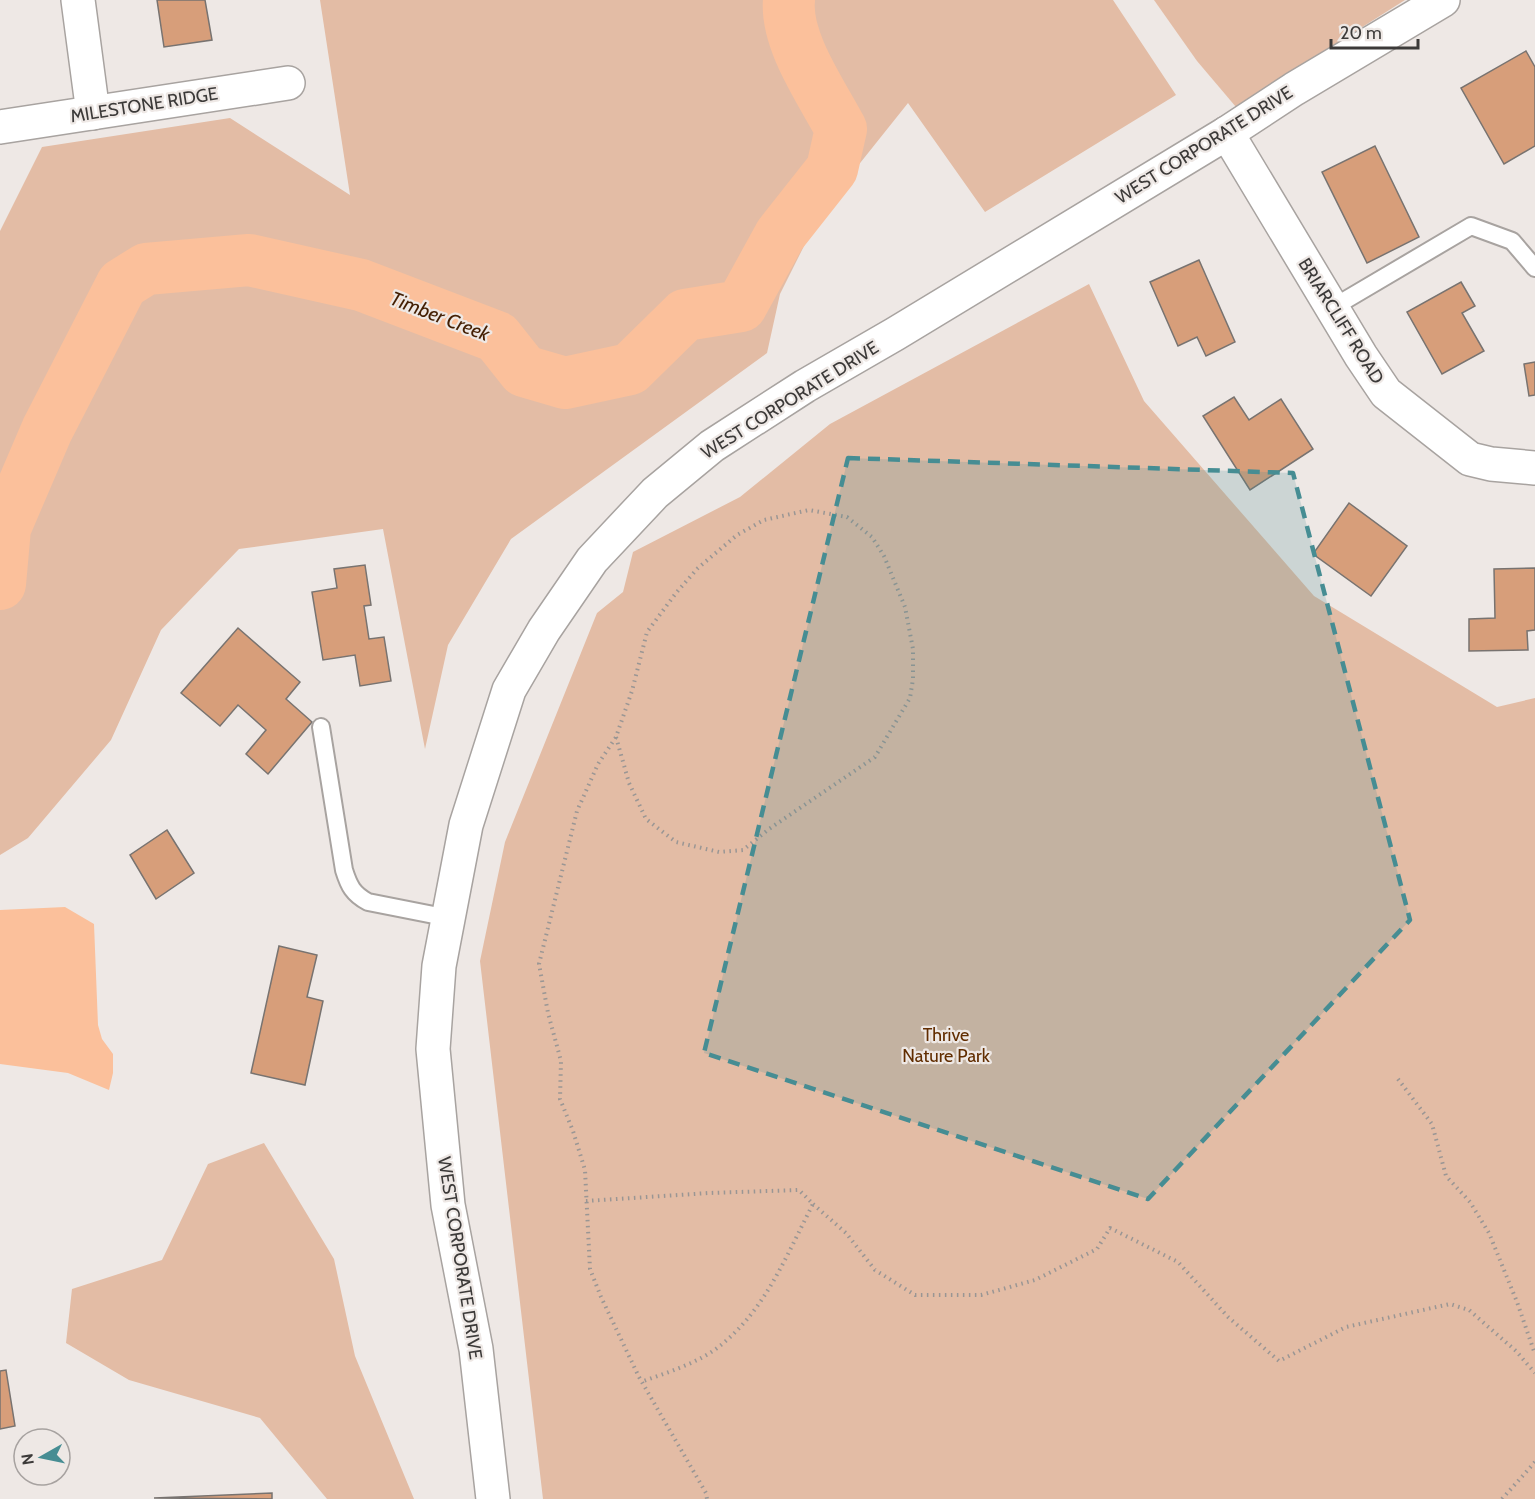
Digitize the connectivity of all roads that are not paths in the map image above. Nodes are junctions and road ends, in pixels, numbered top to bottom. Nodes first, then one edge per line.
1 (78, 0) edge
2 (1443, 0) edge
3 (288, 83) dead end
4 (93, 113) junction
5 (0, 127) edge
6 (1227, 133) junction
7 (1535, 268) edge
8 (1332, 308) junction
9 (1535, 468) edge
10 (321, 727) dead end
11 (448, 918) junction
12 (493, 1499) edge

1 - 4 street
2 - 6 street, WEST CORPORATE DRIVE
3 - 4 street, MILESTONE RIDGE
4 - 5 street, MILESTONE RIDGE
6 - 8 street, BRIARCLIFF ROAD
6 - 11 street, WEST CORPORATE DRIVE
7 - 8 lane
8 - 9 street, BRIARCLIFF ROAD
10 - 11 lane
11 - 12 street, WEST CORPORATE DRIVE

